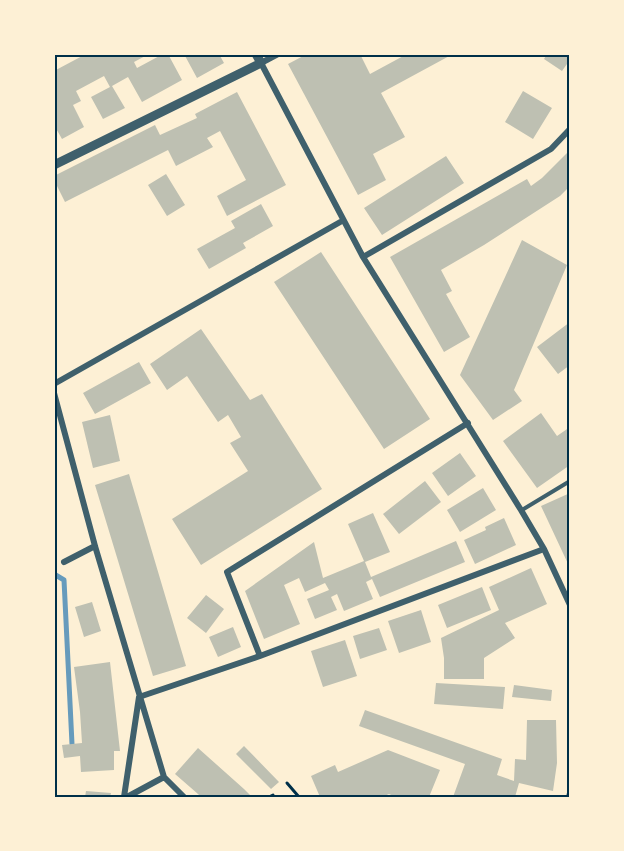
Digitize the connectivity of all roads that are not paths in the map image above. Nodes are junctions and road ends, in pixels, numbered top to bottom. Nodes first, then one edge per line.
1 (278, 54) edge
2 (258, 58) edge
3 (570, 129) edge
4 (54, 165) edge
5 (342, 220) junction
6 (363, 257) junction
7 (54, 384) edge
8 (54, 393) edge
9 (468, 423) junction
10 (570, 481) edge
11 (521, 510) junction
12 (95, 546) junction
13 (544, 549) junction
14 (64, 562) dead end
15 (570, 605) edge
16 (260, 656) junction
17 (139, 697) junction
18 (164, 777) junction
19 (125, 797) edge
20 (184, 797) edge

1 - 2 street
2 - 4 street
2 - 5 street
3 - 6 street
5 - 6 street
5 - 7 street
6 - 9 street
8 - 12 street
9 - 11 street
9 - 16 street
10 - 11 lane
11 - 13 street
12 - 14 street
12 - 17 street
13 - 15 street
13 - 16 street
16 - 17 street
17 - 18 street
17 - 19 street
18 - 19 street
18 - 20 street

